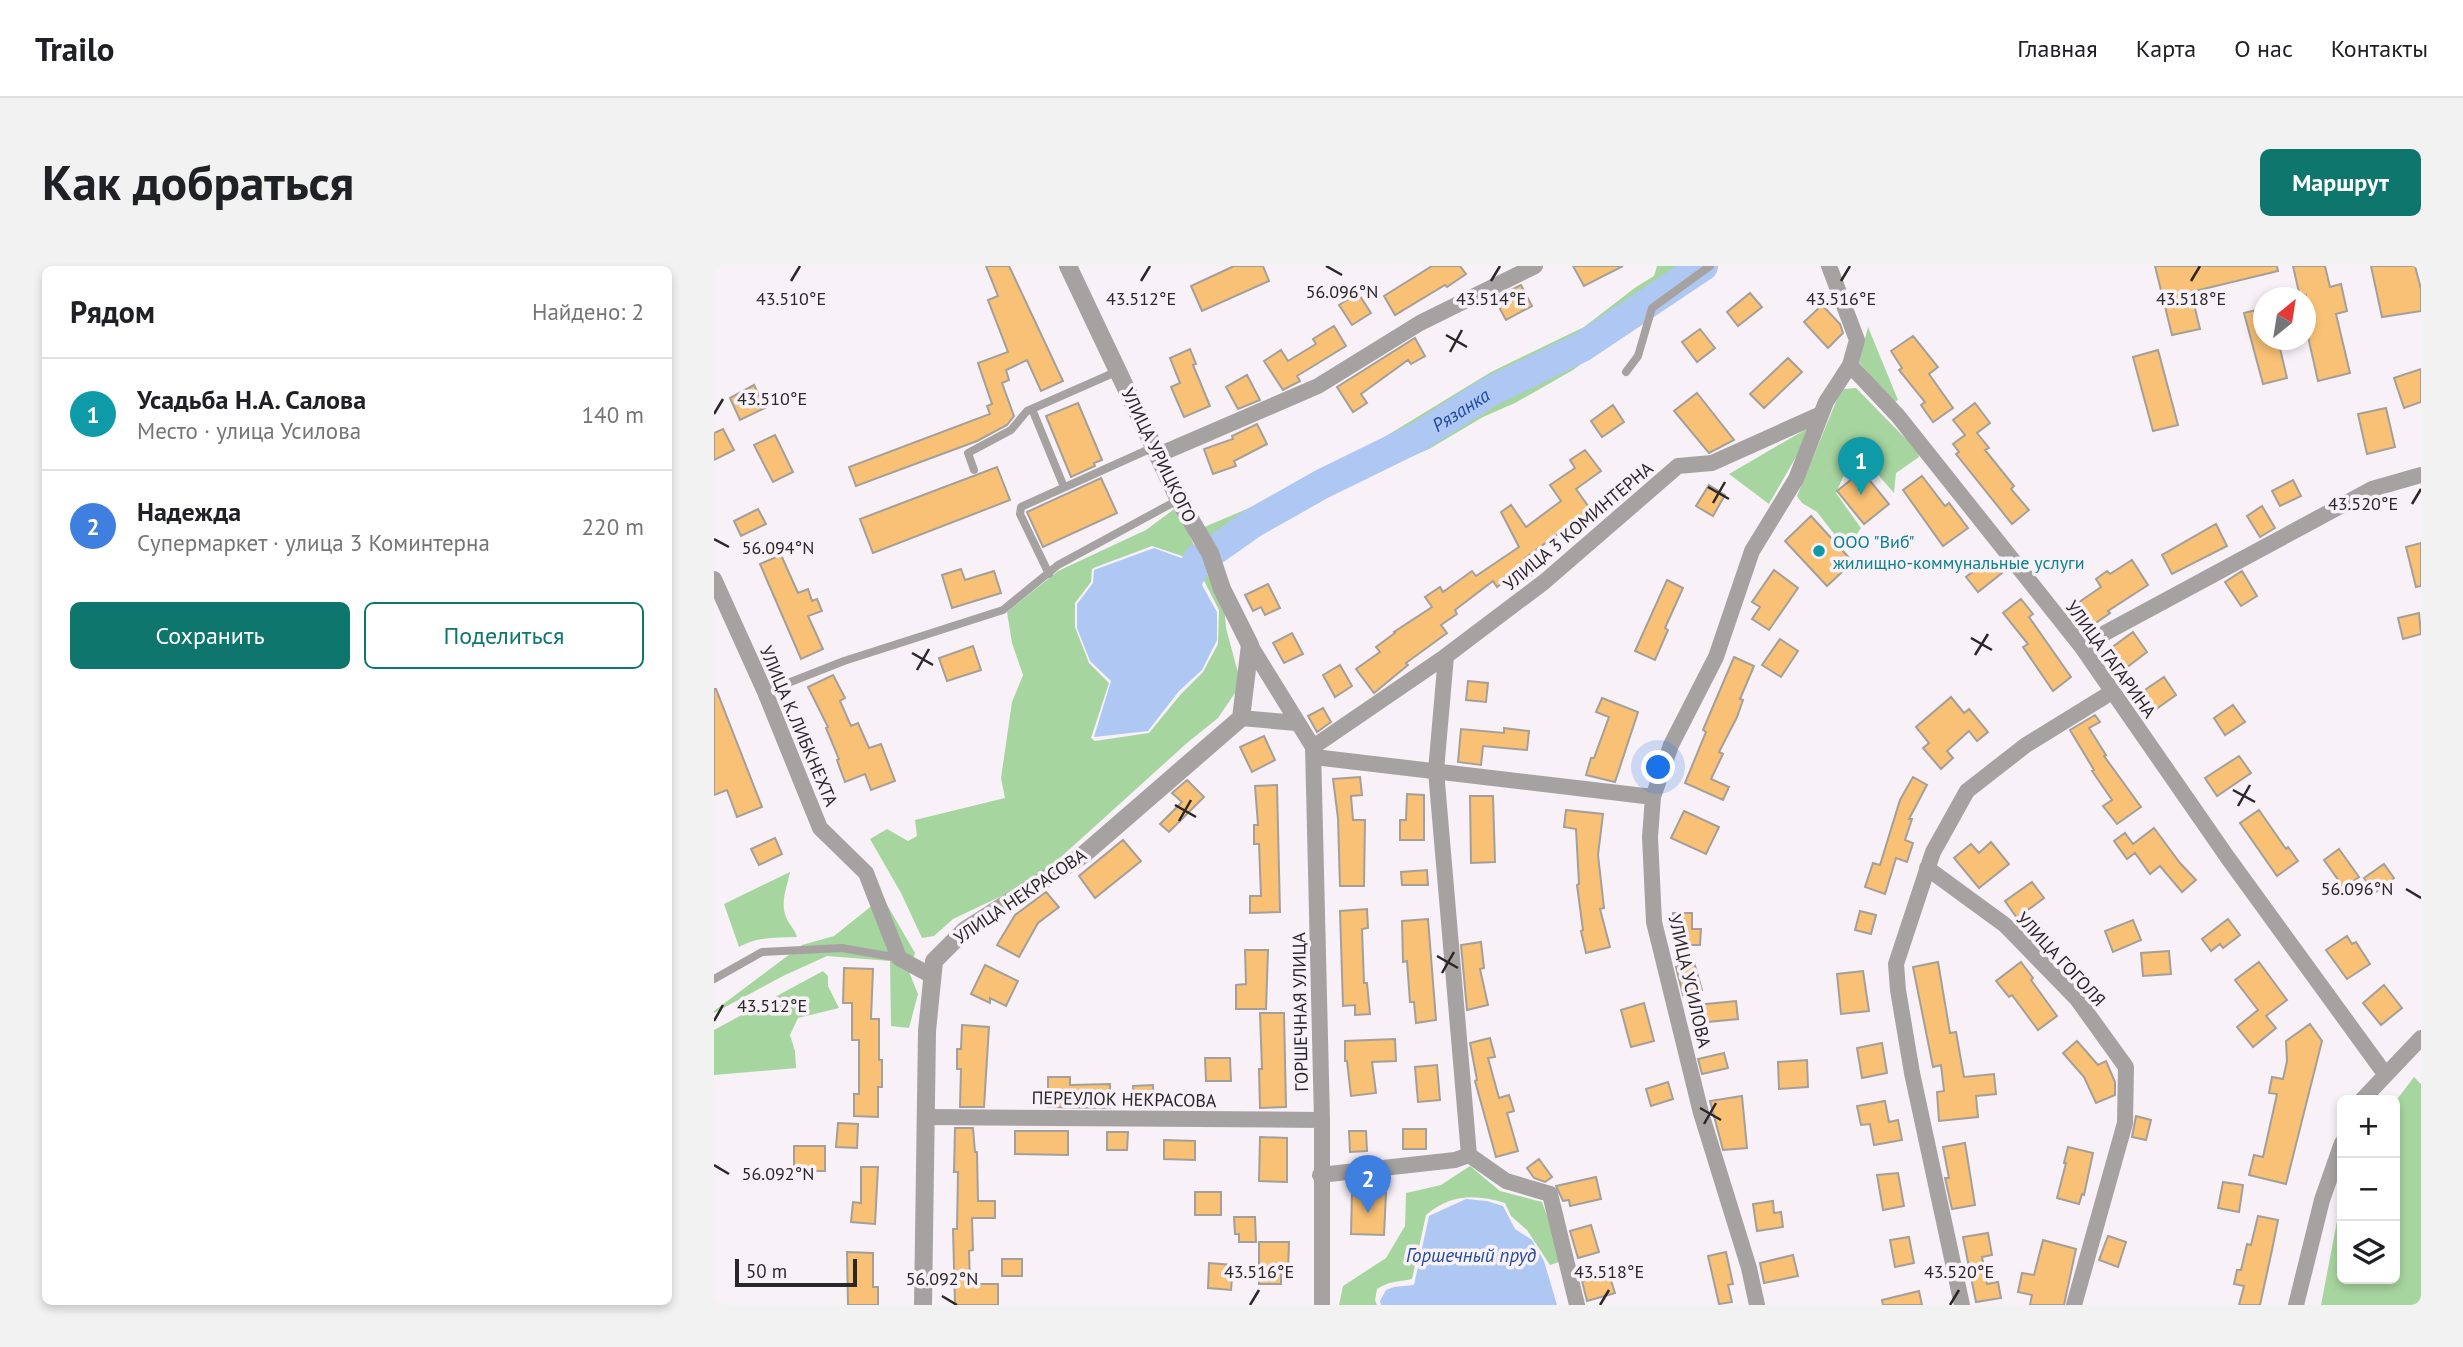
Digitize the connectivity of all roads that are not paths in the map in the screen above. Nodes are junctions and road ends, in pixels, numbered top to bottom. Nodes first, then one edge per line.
1 (1068, 266) edge
2 (1535, 266) edge
3 (1710, 266) edge
4 (1829, 266) edge
5 (1850, 365) junction
6 (1118, 371) junction
7 (1626, 372) dead end
8 (1032, 410) junction
9 (1821, 414) junction
10 (1156, 451) junction
11 (974, 470) dead end
12 (2421, 475) edge
13 (1064, 487) junction
14 (1179, 500) junction
15 (1049, 573) junction
16 (714, 579) edge
17 (1250, 645) junction
18 (2081, 646) junction
19 (1446, 656) junction
20 (765, 692) junction
21 (2112, 692) junction
22 (1241, 718) junction
23 (1296, 723) junction
24 (1313, 752) junction
25 (1436, 771) junction
26 (1653, 797) junction
27 (1927, 868) junction
28 (899, 958) junction
29 (932, 976) junction
30 (714, 979) edge
31 (2421, 1038) edge
32 (2385, 1074) junction
33 (2366, 1095) edge
34 (926, 1117) junction
35 (1322, 1120) junction
36 (1469, 1154) junction
37 (2337, 1157) edge
38 (1320, 1175) junction
39 (923, 1305) edge
40 (1322, 1305) edge
41 (1577, 1305) edge
42 (1757, 1305) edge
43 (1962, 1305) edge
44 (2074, 1305) edge
45 (2296, 1305) edge

1 - 6 street, УЛИЦА УРИЦКОГО
2 - 10 street
3 - 7 lane
4 - 5 street
5 - 9 street, УЛИЦА УСИЛОВА
5 - 18 street, УЛИЦА ГАГАРИНА
6 - 8 lane
6 - 10 street, УЛИЦА УРИЦКОГО
8 - 11 lane
8 - 13 lane
9 - 19 street, УЛИЦА 3 КОМИНТЕРНА
9 - 26 street, УЛИЦА УСИЛОВА
10 - 13 lane
10 - 14 street, УЛИЦА УРИЦКОГО
12 - 18 street
13 - 15 lane
14 - 15 lane
14 - 17 street, УЛИЦА УРИЦКОГО
15 - 20 lane
16 - 20 street, УЛИЦА К.ЛИБКНЕХТА
17 - 22 street
17 - 23 street
18 - 21 street, УЛИЦА ГАГАРИНА
19 - 24 street, УЛИЦА 3 КОМИНТЕРНА
19 - 25 street
20 - 28 street, УЛИЦА К.ЛИБКНЕХТА
21 - 27 street
21 - 32 street, УЛИЦА ГАГАРИНА
22 - 23 street
22 - 29 street, УЛИЦА НЕКРАСОВА
23 - 24 street
24 - 25 street
24 - 35 street, ГОРШЕЧНАЯ УЛИЦА
25 - 26 street
25 - 36 street
26 - 42 street, УЛИЦА УСИЛОВА
27 - 43 street
27 - 44 street, УЛИЦА ГОГОЛЯ
28 - 29 street
28 - 30 lane
29 - 34 street, УЛИЦА НЕКРАСОВА
31 - 32 street
32 - 33 street
34 - 35 street, ПЕРЕУЛОК НЕКРАСОВА
34 - 39 street, УЛИЦА НЕКРАСОВА
35 - 38 street, ГОРШЕЧНАЯ УЛИЦА
36 - 38 street
36 - 41 street
37 - 45 street
38 - 40 street, ГОРШЕЧНАЯ УЛИЦА

